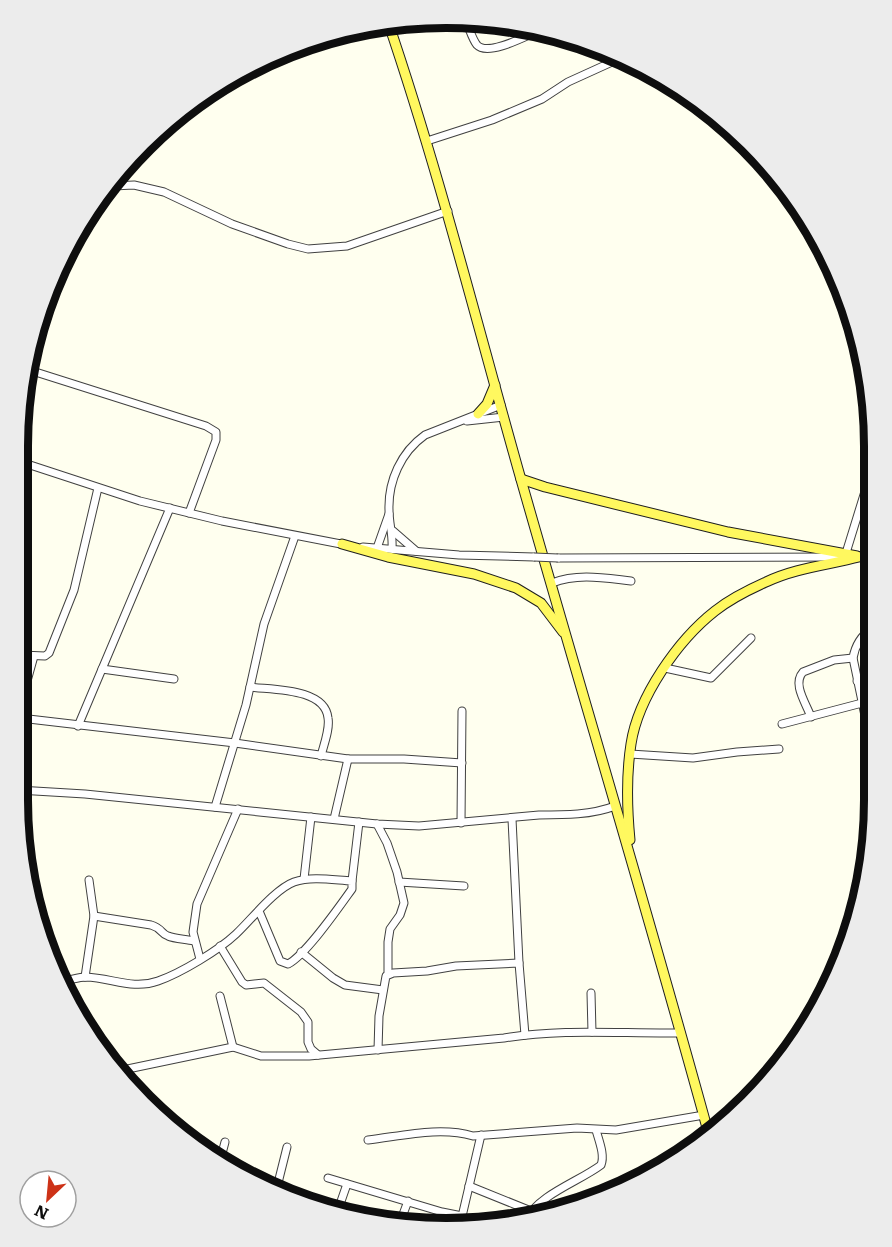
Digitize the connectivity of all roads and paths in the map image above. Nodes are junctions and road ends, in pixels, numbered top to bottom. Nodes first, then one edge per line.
1 (470, 29) edge
2 (395, 32) edge
3 (524, 36) edge
4 (611, 62) edge
5 (427, 141) junction
6 (120, 186) edge
7 (448, 211) junction
8 (36, 372) edge
9 (495, 385) junction
10 (501, 405) junction
11 (477, 414) junction
12 (504, 417) junction
13 (465, 421) junction
14 (28, 466) edge
15 (521, 479) junction
16 (98, 488) junction
17 (864, 495) edge
18 (170, 508) junction
19 (189, 513) junction
20 (389, 514) junction
21 (393, 531) junction
22 (295, 536) junction
23 (342, 544) junction
24 (377, 548) junction
25 (392, 548) junction
26 (416, 551) junction
27 (846, 553) junction
28 (859, 557) junction
29 (864, 557) edge
30 (631, 581) dead end
31 (552, 583) junction
32 (864, 635) edge
33 (752, 638) dead end
34 (569, 642) junction
35 (28, 656) edge
36 (34, 656) junction
37 (853, 658) junction
38 (665, 668) junction
39 (102, 669) junction
40 (28, 677) edge
41 (174, 679) dead end
42 (857, 681) junction
43 (864, 681) edge
44 (250, 687) junction
45 (862, 703) junction
46 (462, 711) dead end
47 (864, 712) edge
48 (811, 717) junction
49 (28, 719) edge
50 (782, 724) dead end
51 (78, 726) junction
52 (235, 743) junction
53 (779, 749) dead end
54 (630, 753) junction
55 (321, 756) junction
56 (348, 759) junction
57 (462, 763) junction
58 (28, 791) edge
59 (615, 806) junction
60 (215, 807) junction
61 (238, 809) junction
62 (311, 817) junction
63 (334, 819) junction
64 (512, 819) junction
65 (359, 822) junction
66 (461, 823) junction
67 (377, 824) junction
68 (631, 855) junction
69 (304, 879) junction
70 (89, 880) dead end
71 (352, 881) junction
72 (399, 882) junction
73 (464, 886) dead end
74 (259, 911) junction
75 (94, 916) junction
76 (194, 941) junction
77 (220, 946) junction
78 (301, 952) junction
79 (200, 959) junction
80 (519, 963) junction
81 (388, 974) junction
82 (85, 977) junction
83 (69, 980) edge
84 (383, 990) junction
85 (591, 993) dead end
86 (220, 996) dead end
87 (592, 1032) junction
88 (681, 1033) junction
89 (525, 1035) junction
90 (232, 1047) junction
91 (378, 1050) junction
92 (318, 1055) junction
93 (127, 1069) edge
94 (704, 1115) junction
95 (707, 1126) edge
96 (596, 1130) junction
97 (481, 1135) junction
98 (368, 1140) dead end
99 (225, 1142) dead end
100 (287, 1147) dead end
101 (222, 1153) edge
102 (328, 1178) dead end
103 (278, 1183) edge
104 (347, 1184) junction
105 (469, 1186) junction
106 (408, 1201) junction
107 (340, 1204) edge
108 (535, 1208) edge
109 (521, 1211) edge
110 (402, 1216) edge
111 (462, 1216) joint

1 - 3 street
2 - 5 main road
4 - 5 street
5 - 7 main road
6 - 7 street
7 - 9 main road
8 - 19 street
9 - 10 main road
9 - 11 main road
10 - 11 street
10 - 12 main road
11 - 13 street
12 - 13 street
12 - 15 main road
13 - 20 street
14 - 16 street
15 - 27 main road
15 - 31 main road
16 - 18 street
16 - 36 street
17 - 27 street
18 - 19 street
18 - 39 street
19 - 22 street
20 - 21 street
20 - 24 street
21 - 25 street
21 - 26 street
22 - 23 street
22 - 44 street
23 - 24 street
23 - 34 main road
24 - 25 street
25 - 26 street
26 - 28 street, bridge
27 - 28 main road
28 - 29 street
28 - 38 main road
30 - 31 street
31 - 34 main road
32 - 37 street
33 - 38 street
34 - 59 main road
35 - 36 street
36 - 40 street
37 - 42 street
37 - 48 street
38 - 54 main road
39 - 41 street
39 - 51 street
42 - 43 street
42 - 45 street
44 - 52 street
44 - 55 street
45 - 47 street
45 - 48 street
46 - 57 street
48 - 50 street
49 - 51 street
51 - 52 street
52 - 55 street
52 - 60 street
53 - 54 street
54 - 68 main road
55 - 56 street
56 - 57 street
56 - 63 street
57 - 66 street
58 - 60 street
59 - 64 street
59 - 68 main road
60 - 61 street
61 - 62 street
61 - 76 street
62 - 63 street
62 - 69 street
63 - 65 street
64 - 66 street
64 - 80 street
65 - 67 street
65 - 71 street
66 - 67 street
67 - 72 street
68 - 88 main road
69 - 71 street
69 - 74 street
70 - 75 street
71 - 78 street
72 - 73 street
72 - 81 street
74 - 77 street
74 - 78 street
75 - 76 street
75 - 82 street
76 - 79 street
77 - 79 street
77 - 92 street
78 - 84 street
79 - 82 street
80 - 81 street
80 - 89 street
81 - 84 street
82 - 83 street
84 - 91 street
85 - 87 street
86 - 90 street
87 - 88 street
87 - 89 street
88 - 94 main road
89 - 91 street
90 - 92 street
90 - 93 street
91 - 92 street
94 - 95 main road
94 - 96 street
96 - 97 street
96 - 108 street
97 - 98 street
97 - 105 street
99 - 101 street
100 - 103 street
102 - 104 street
104 - 106 street
104 - 107 street
105 - 109 street
105 - 111 street
106 - 110 street
106 - 111 street

